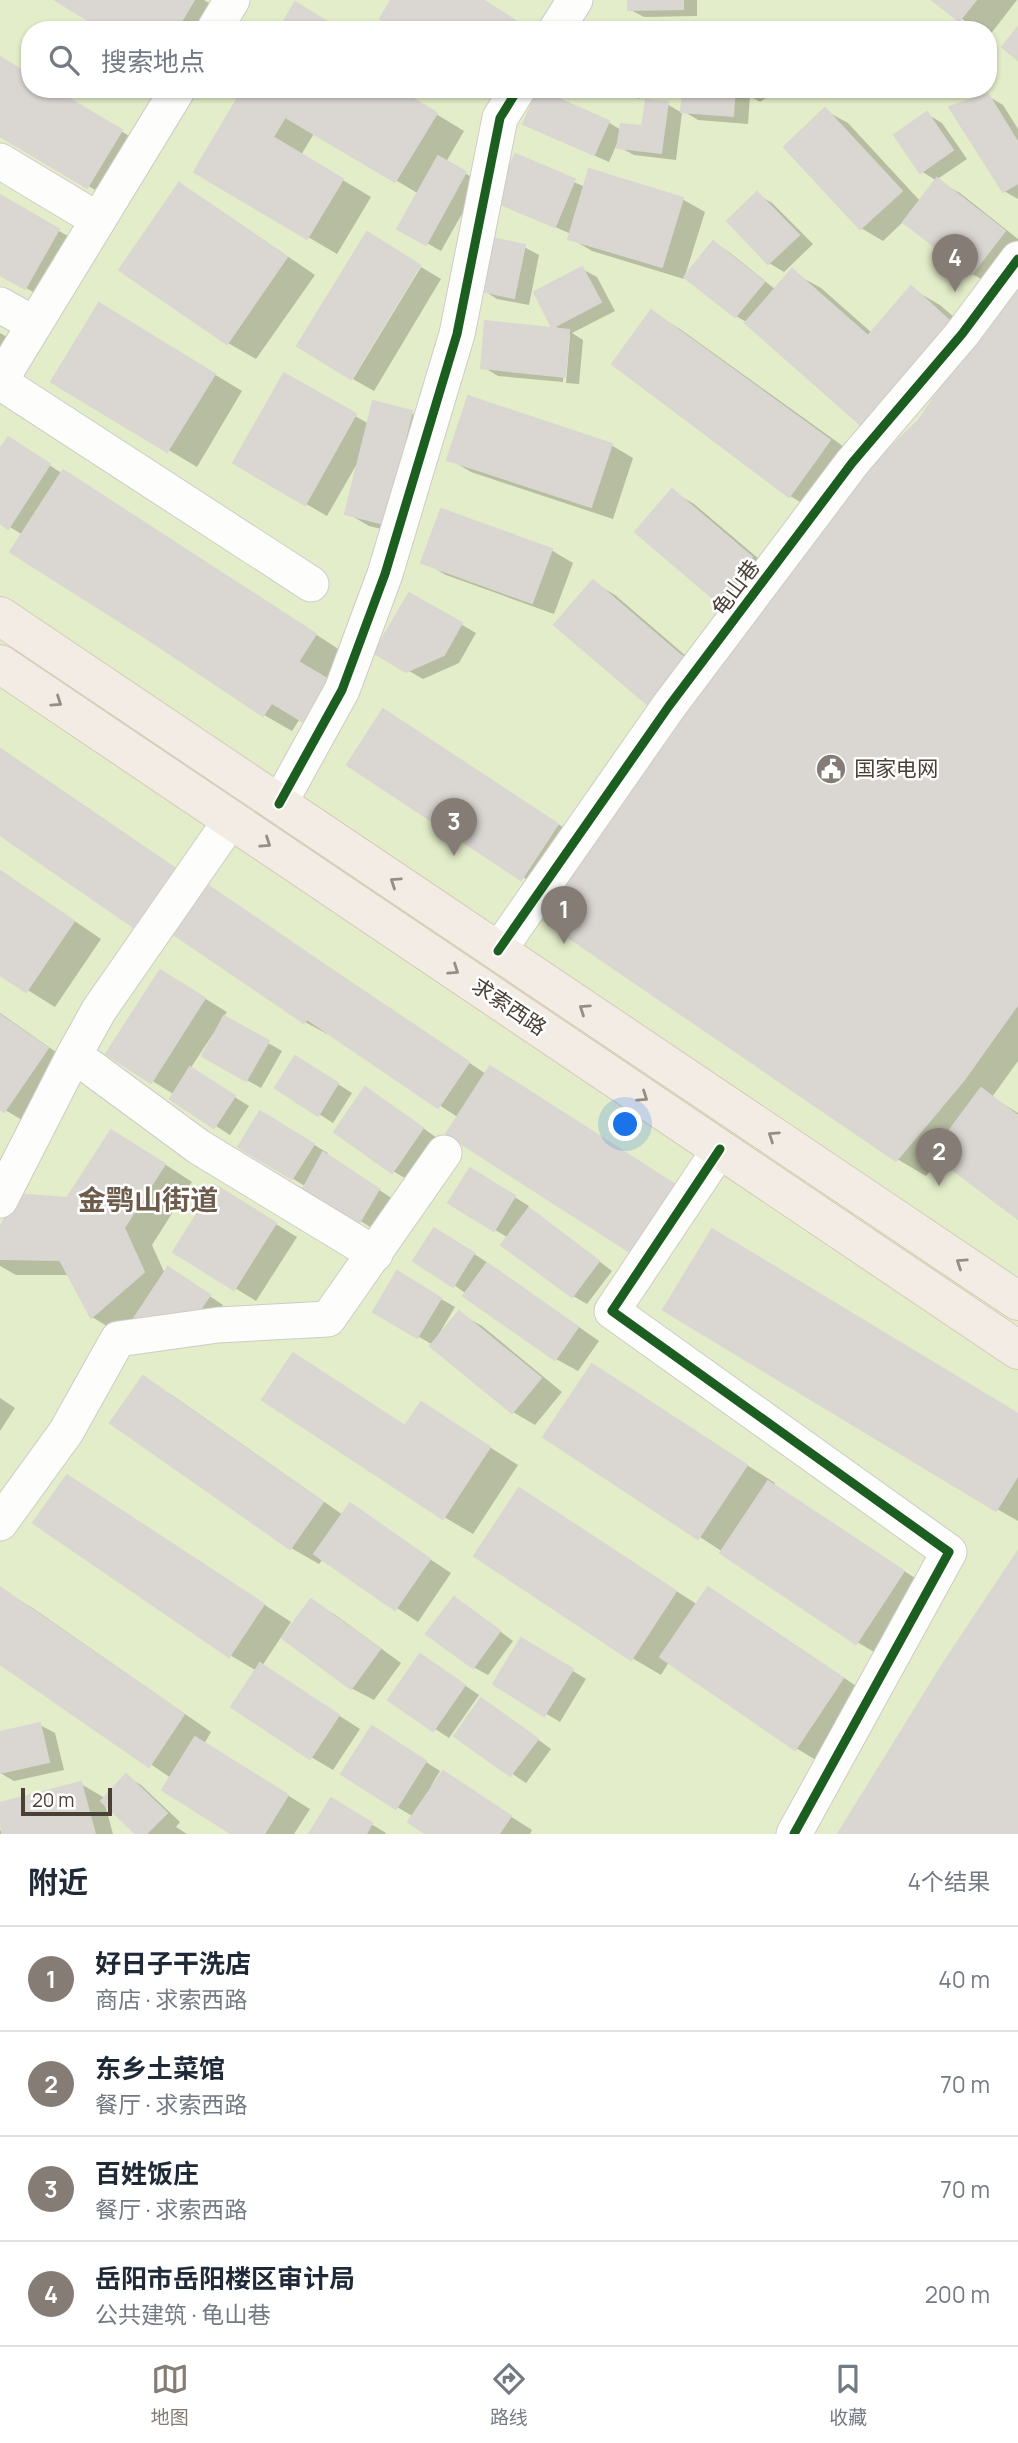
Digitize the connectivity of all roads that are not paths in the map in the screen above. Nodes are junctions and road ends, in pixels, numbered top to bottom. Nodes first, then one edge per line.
1 (232, 0) edge
2 (575, 0) edge
3 (219, 21) edge
4 (562, 21) edge
5 (173, 98) edge
6 (512, 98) edge
7 (0, 161) edge
8 (98, 220) junction
9 (1018, 259) edge
10 (0, 305) edge
11 (34, 324) junction
12 (0, 382) edge
13 (312, 584) dead end
14 (0, 616) edge
15 (0, 664) edge
16 (279, 804) junction
17 (231, 820) junction
18 (498, 951) junction
19 (74, 1055) junction
20 (720, 1149) junction
21 (444, 1153) dead end
22 (0, 1200) edge
23 (375, 1254) junction
24 (1018, 1301) edge
25 (1018, 1350) edge
26 (0, 1523) edge
27 (794, 1834) edge

1 - 3 street
2 - 4 street
5 - 8 street
6 - 16 street
7 - 8 street
8 - 11 street
9 - 18 street, 龟山巷
10 - 11 street
11 - 12 street
12 - 13 street
14 - 16 main road, 求索西路
15 -> 17 main road, 求索西路
18 -> 16 main road, 求索西路
17 - 19 street
17 -> 20 main road, 求索西路
24 -> 18 main road, 求索西路
19 - 22 street
19 - 23 street
20 - 25 main road, 求索西路
20 - 27 street
21 - 23 street
23 - 26 street

